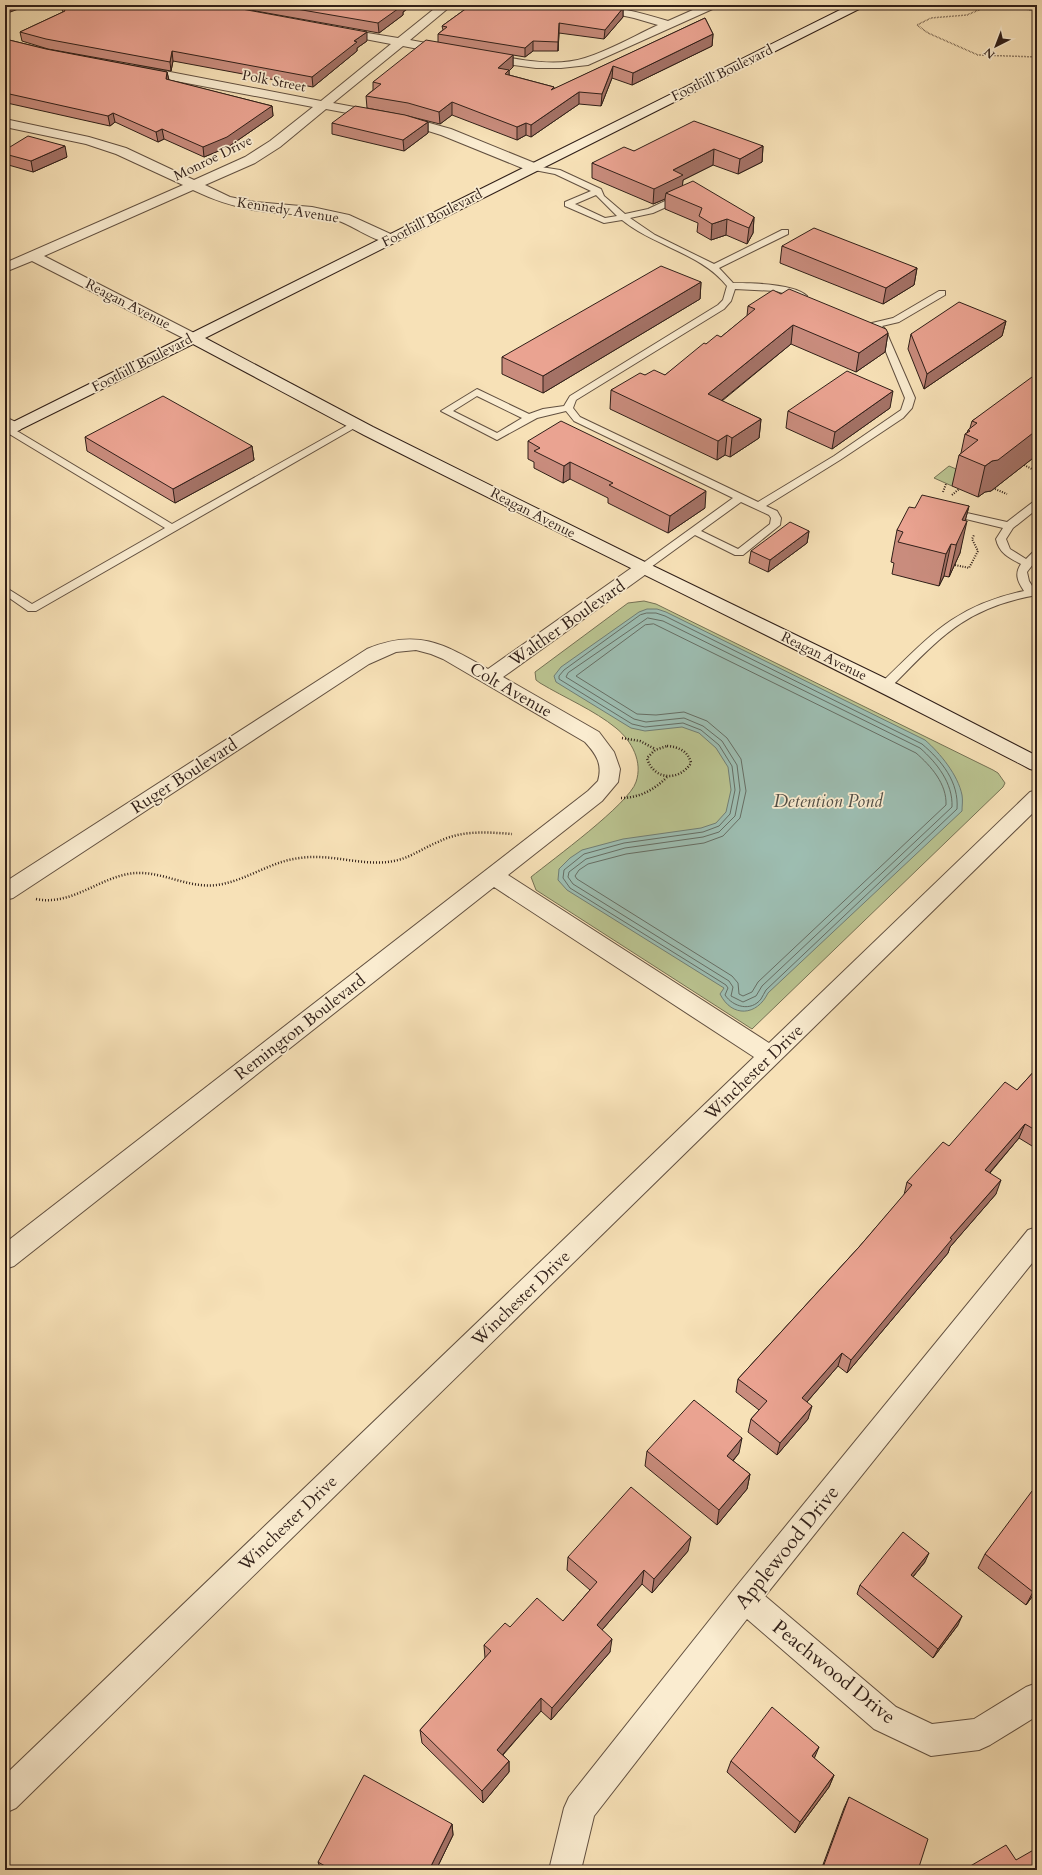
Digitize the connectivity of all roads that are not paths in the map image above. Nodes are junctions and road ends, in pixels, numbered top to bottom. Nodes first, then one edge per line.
1 (446, 5) edge
2 (588, 5) edge
3 (713, 5) edge
4 (851, 6) edge
5 (669, 25) junction
6 (327, 29) edge
7 (400, 42) junction
8 (460, 53) edge
9 (475, 56) edge
10 (126, 68) edge
11 (322, 106) junction
12 (5, 123) edge
13 (23, 126) junction
14 (5, 138) edge
15 (532, 167) junction
16 (550, 179) dead end
17 (563, 184) dead end
18 (194, 185) junction
19 (689, 193) edge
20 (599, 194) junction
21 (588, 195) junction
22 (624, 217) junction
23 (785, 232) dead end
24 (390, 239) junction
25 (33, 256) junction
26 (5, 268) edge
27 (713, 268) junction
28 (731, 286) junction
29 (942, 293) dead end
30 (809, 298) edge
31 (866, 321) edge
32 (875, 325) junction
33 (193, 338) junction
34 (568, 408) junction
35 (529, 418) junction
36 (355, 424) junction
37 (8, 428) edge
38 (741, 497) junction
39 (1037, 504) edge
40 (758, 506) junction
41 (935, 508) edge
42 (1010, 526) junction
43 (172, 528) junction
44 (694, 531) junction
45 (1037, 554) edge
46 (1026, 564) junction
47 (643, 568) junction
48 (5, 590) edge
49 (1034, 593) edge
50 (362, 660) joint
51 (490, 677) junction
52 (884, 686) junction
53 (1037, 764) edge
54 (595, 796) joint
55 (1037, 797) edge
56 (493, 876) junction
57 (11, 888) edge
58 (771, 1056) junction
59 (1037, 1238) edge
60 (5, 1258) edge
61 (745, 1598) junction
62 (1037, 1698) edge
63 (5, 1797) edge
64 (565, 1870) edge

1 - 7 street, Monroe Drive
2 - 5 street
3 - 5 street
4 - 15 street, Foothill Boulevard
5 - 9 street
6 - 7 street
7 - 8 street
7 - 11 street, Monroe Drive
10 - 11 street, Polk Street
11 - 15 street, Polk Street
11 - 18 street, Monroe Drive
12 - 13 street, Kennedy Avenue
13 - 14 street
13 - 18 street, Kennedy Avenue
15 - 16 lane
15 - 20 lane
15 - 24 street, Foothill Boulevard
17 - 21 lane
18 - 24 street, Kennedy Avenue
18 - 25 street, Monroe Drive
19 - 22 lane
20 - 21 lane
20 - 22 lane
21 - 22 lane
22 - 27 lane
23 - 27 lane
24 - 33 street, Foothill Boulevard
25 - 26 street, Monroe Drive
25 - 33 street, Reagan Avenue
27 - 28 lane
28 - 30 lane
28 - 34 lane
29 - 32 lane
31 - 32 lane
32 - 40 lane
33 - 36 street, Reagan Avenue
33 - 37 street, Foothill Boulevard
34 - 35 lane
34 - 38 lane
35 - 35 lane
36 - 43 lane
36 - 47 street, Reagan Avenue
37 - 43 lane
38 - 40 lane
38 - 44 lane
39 - 42 lane
40 - 44 lane
41 - 42 lane
42 - 46 lane
43 - 48 lane
44 - 47 lane
45 - 46 lane
46 - 49 lane
47 - 51 street, Walther Boulevard
47 - 52 street, Reagan Avenue
49 - 52 lane
50 - 51 street, Colt Avenue
50 - 57 street, Ruger Boulevard
51 - 54 street, Colt Avenue
52 - 53 street, Reagan Avenue
54 - 56 street, Remington Boulevard
55 - 58 street, Winchester Drive
56 - 58 street
56 - 60 street, Remington Boulevard
58 - 63 street, Winchester Drive
59 - 61 street, Applewood Drive
61 - 62 street, Peachwood Drive
61 - 64 street, Applewood Drive

